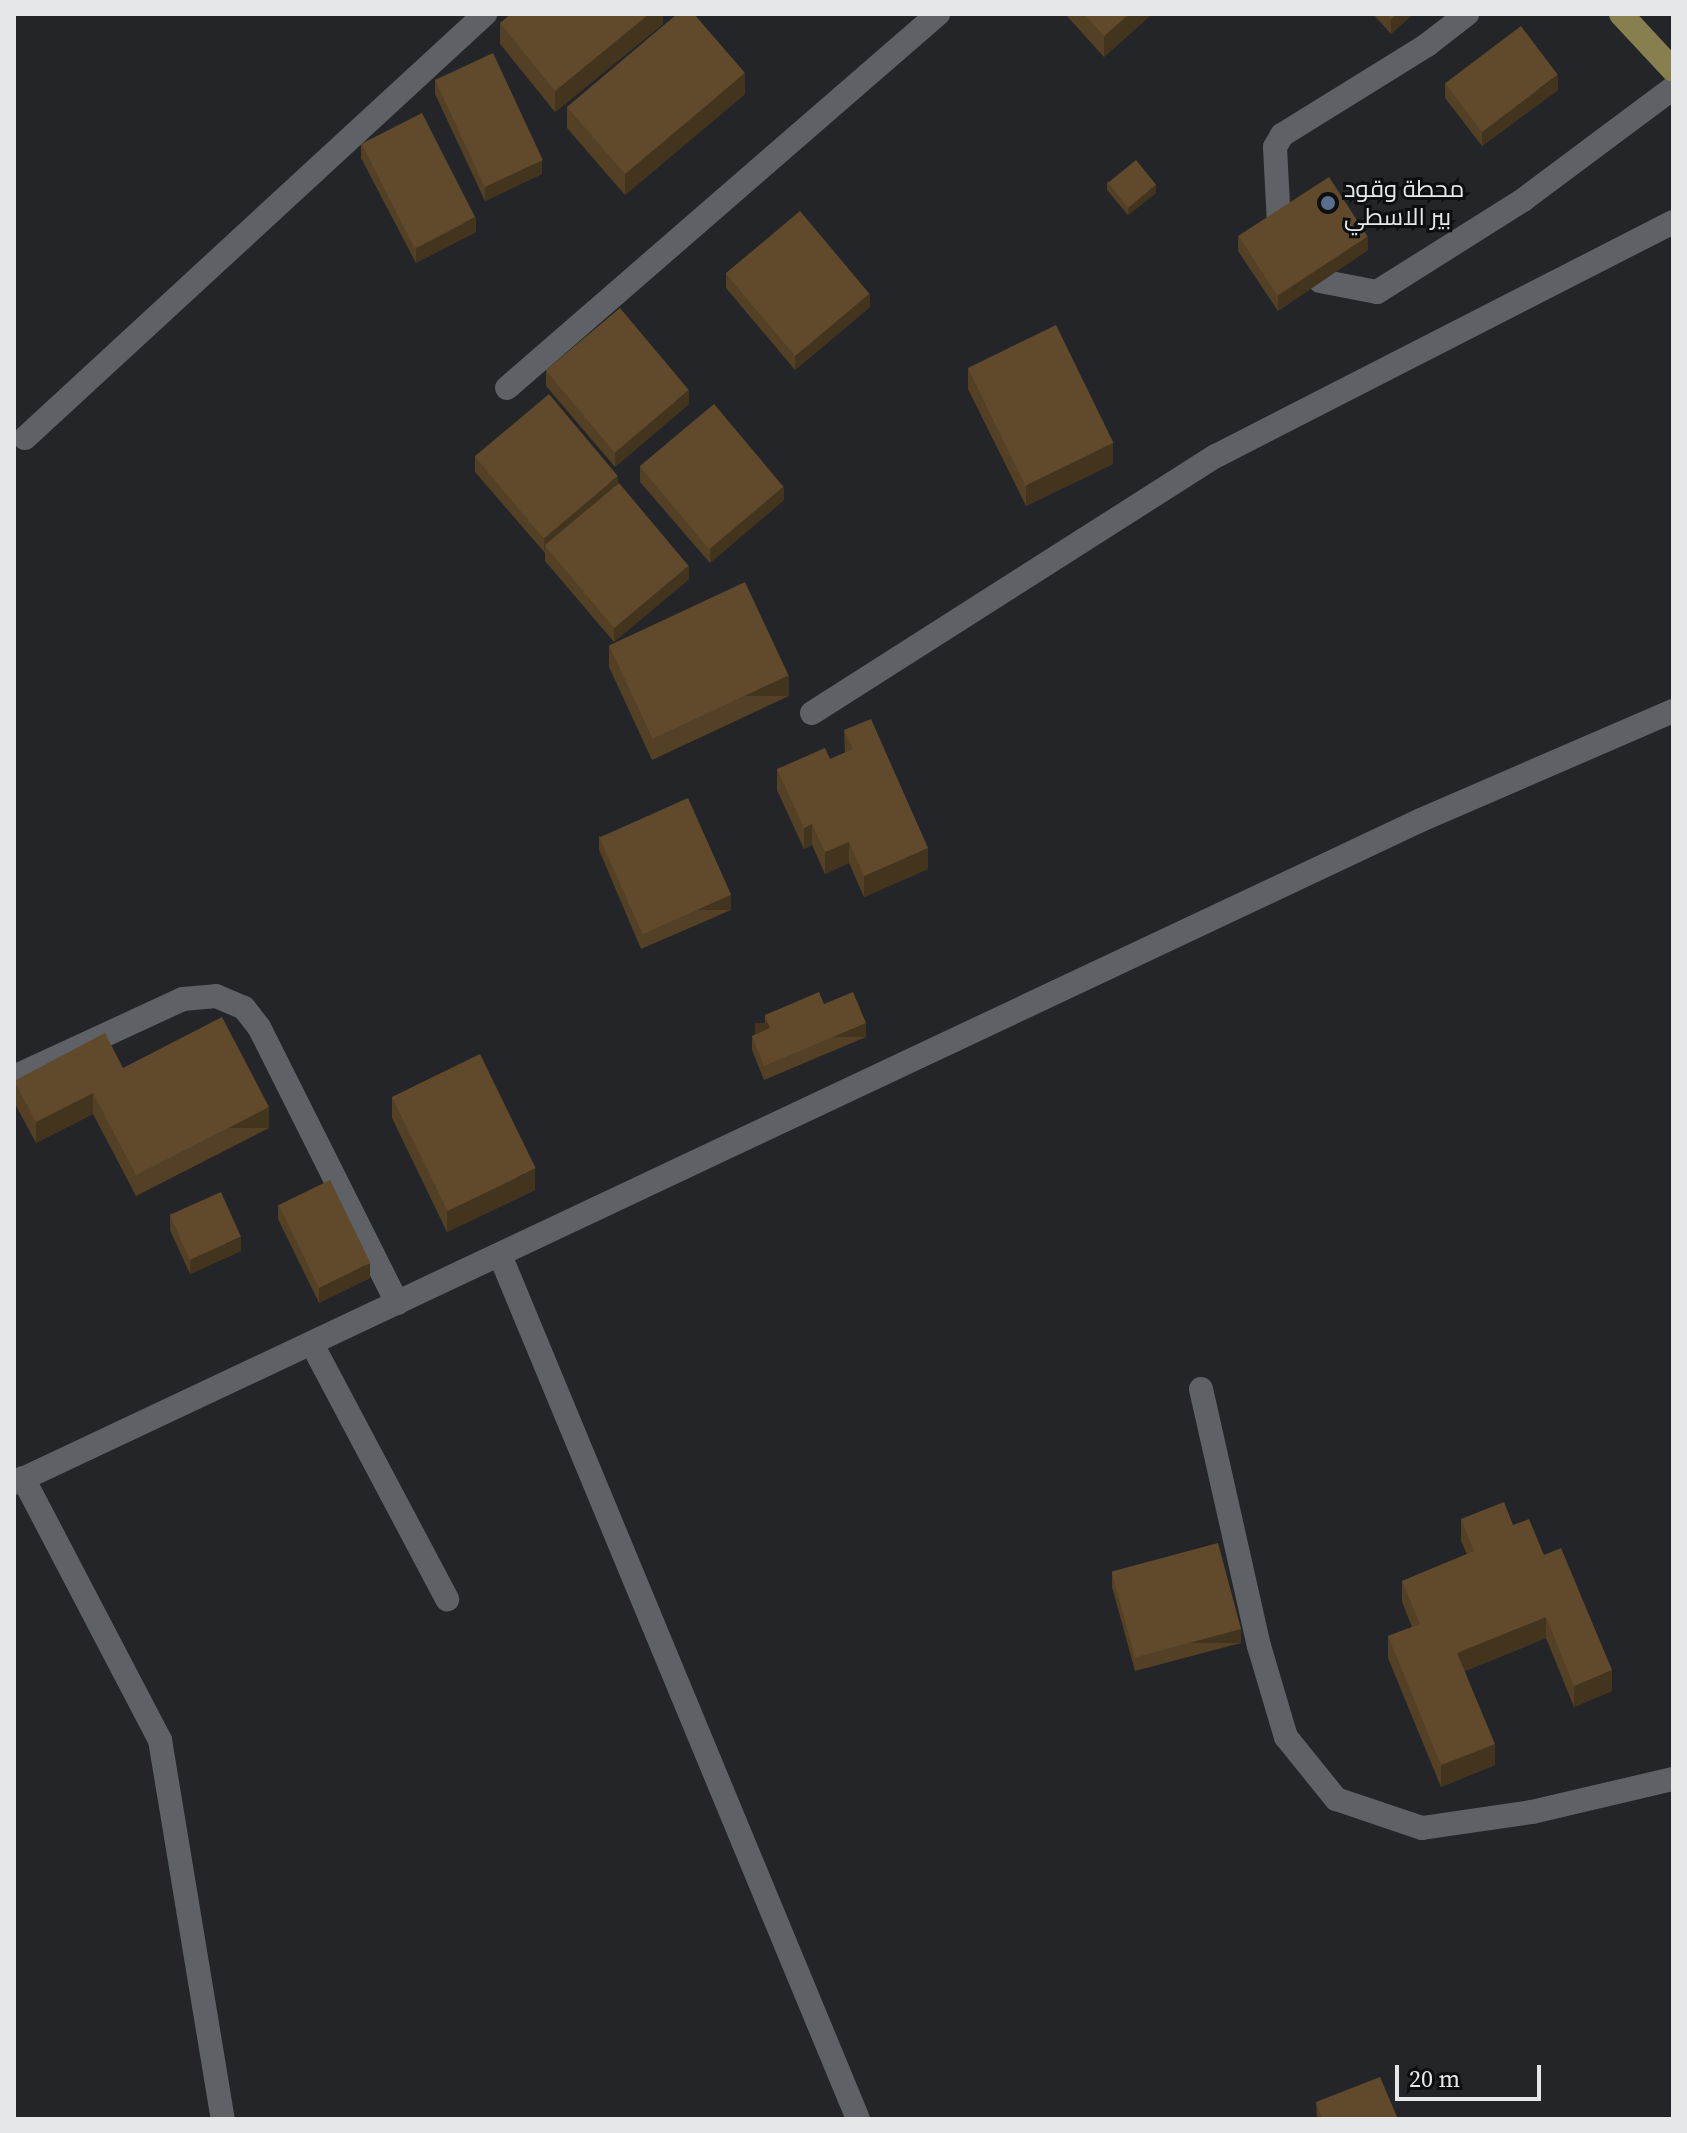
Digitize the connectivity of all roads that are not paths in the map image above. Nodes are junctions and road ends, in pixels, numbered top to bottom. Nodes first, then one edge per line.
1 (485, 14) edge
2 (938, 14) edge
3 (1467, 14) edge
4 (1621, 14) edge
5 (1673, 70) edge
6 (1673, 88) edge
7 (1673, 222) edge
8 (1279, 224) edge
9 (1320, 281) edge
10 (507, 388) dead end
11 (25, 438) dead end
12 (1673, 711) edge
13 (812, 713) dead end
14 (14, 1077) edge
15 (500, 1255) junction
16 (397, 1303) junction
17 (312, 1344) junction
18 (1201, 1389) dead end
19 (18, 1480) edge
20 (447, 1599) dead end
21 (1673, 1779) edge
22 (223, 2119) edge
23 (858, 2119) edge

1 - 11 street
2 - 10 street
3 - 8 street
4 - 5 main road
6 - 9 street
7 - 13 street
12 - 15 street
14 - 16 street
15 - 16 street
15 - 23 street
16 - 17 street
17 - 19 street
17 - 20 street
18 - 21 street
19 - 22 street

